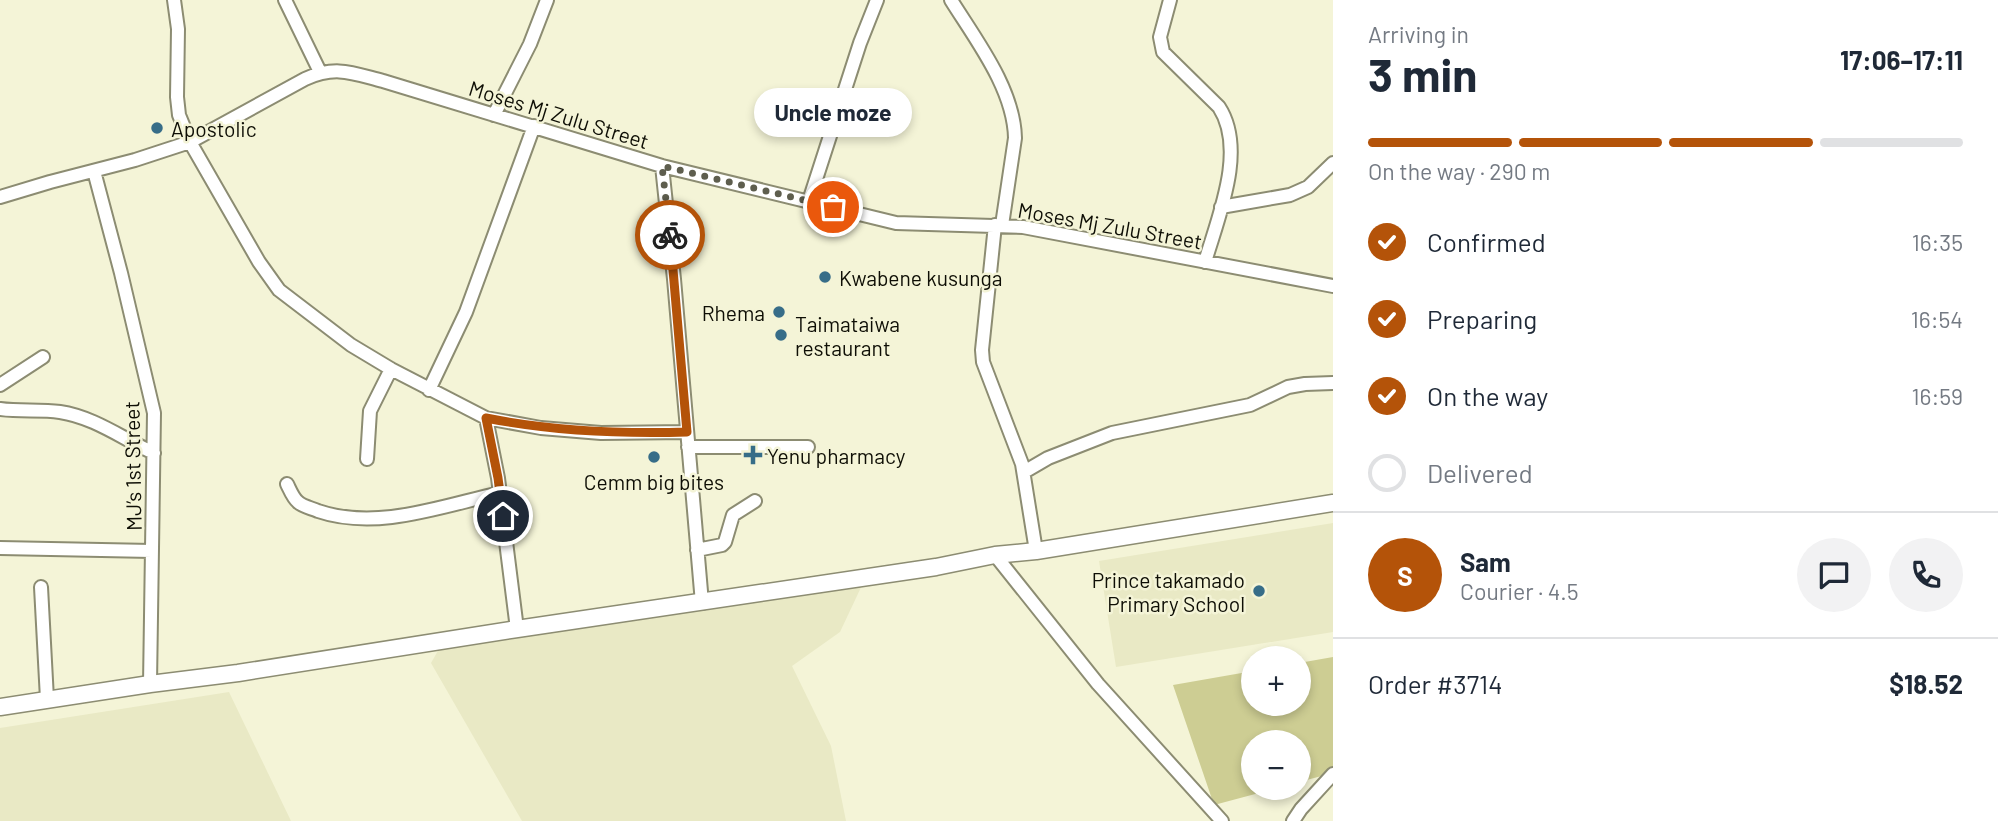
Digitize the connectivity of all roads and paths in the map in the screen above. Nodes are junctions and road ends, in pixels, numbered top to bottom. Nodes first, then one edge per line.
1 (174, 0) edge
2 (285, 0) edge
3 (547, 0) edge
4 (877, 0) edge
5 (951, 0) edge
6 (1170, 0) edge
7 (320, 72) junction
8 (494, 115) junction
9 (534, 126) junction
10 (190, 142) junction
11 (1333, 163) edge
12 (662, 166) junction
13 (94, 171) junction
14 (0, 197) edge
15 (809, 201) junction
16 (1221, 207) junction
17 (999, 225) junction
18 (1205, 262) junction
19 (1333, 286) edge
20 (43, 358) dead end
21 (391, 369) junction
22 (1333, 383) edge
23 (0, 385) edge
24 (429, 390) junction
25 (0, 410) edge
26 (486, 418) junction
27 (687, 432) junction
28 (688, 447) junction
29 (808, 447) dead end
30 (154, 453) junction
31 (367, 459) dead end
32 (1024, 472) junction
33 (286, 484) dead end
34 (500, 493) junction
35 (755, 501) dead end
36 (1333, 503) edge
37 (0, 548) edge
38 (697, 550) junction
39 (152, 551) junction
40 (1036, 551) junction
41 (995, 555) junction
42 (41, 587) dead end
43 (702, 603) junction
44 (517, 629) junction
45 (150, 684) junction
46 (47, 699) junction
47 (0, 707) edge
48 (1333, 774) edge
49 (1222, 821) edge
50 (1293, 821) edge

1 - 10 street
2 - 7 street
3 - 8 street
4 - 15 street
5 - 17 street
6 - 16 street
7 - 8 street, Moses Mj Zulu Street
7 - 10 street, Moses Mj Zulu Street
8 - 9 street, Moses Mj Zulu Street
9 - 12 street, Moses Mj Zulu Street
9 - 24 street
10 - 13 street, Moses Mj Zulu Street
10 - 21 street
11 - 16 street
12 - 15 street, Moses Mj Zulu Street
12 - 27 street
13 - 14 street, Moses Mj Zulu Street
13 - 30 street, MJ’s 1st Street
15 - 17 street, Moses Mj Zulu Street
16 - 18 street
17 - 18 street, Moses Mj Zulu Street
17 - 32 street
18 - 19 street, Moses Mj Zulu Street
20 - 23 street
21 - 24 street
21 - 31 street
22 - 32 street
24 - 26 street
25 - 30 street
26 - 27 street
26 - 34 street
27 - 28 street
28 - 29 street
28 - 38 street
30 - 39 street, MJ’s 1st Street
32 - 40 street
33 - 34 street
34 - 44 street
35 - 38 street
36 - 40 street
37 - 39 street
38 - 43 street
39 - 45 street, MJ’s 1st Street
40 - 41 street
41 - 43 street
41 - 49 street
42 - 46 street
43 - 44 street
44 - 45 street
45 - 46 street
46 - 47 street
48 - 50 street

